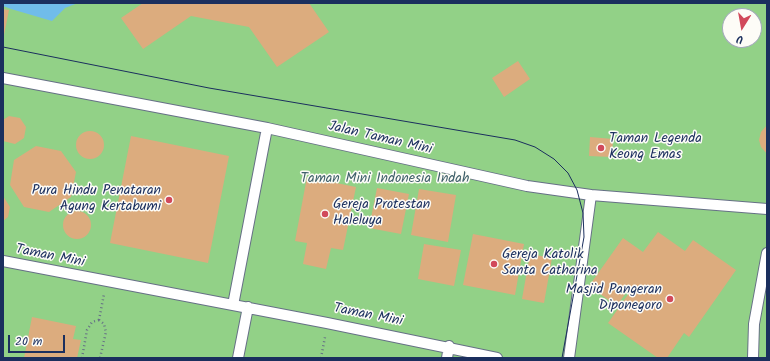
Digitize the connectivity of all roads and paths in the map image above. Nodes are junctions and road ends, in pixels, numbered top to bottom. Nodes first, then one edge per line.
1 (3, 78) edge
2 (267, 128) junction
3 (590, 195) junction
4 (767, 209) edge
5 (767, 253) edge
6 (3, 262) edge
7 (107, 282) junction
8 (233, 304) junction
9 (248, 307) junction
10 (99, 320) junction
11 (327, 322) junction
12 (449, 346) junction
13 (82, 358) edge
14 (100, 358) edge
15 (238, 358) edge
16 (321, 358) edge
17 (446, 358) edge
18 (497, 358) edge
19 (569, 358) edge
20 (753, 358) edge

1 - 2 lane, Jalan Taman Mini
2 - 3 lane, Jalan Taman Mini
2 - 8 lane
3 - 4 lane, Jalan Taman Mini
3 - 19 lane
5 - 20 lane
6 - 7 lane, Taman Mini
7 - 8 lane, Taman Mini
7 - 10 path
8 - 9 lane, Taman Mini
9 - 11 lane, Taman Mini
9 - 15 lane
10 - 13 path
10 - 14 path
11 - 12 lane, Taman Mini
11 - 16 path
12 - 17 lane
12 - 18 lane, Taman Mini

